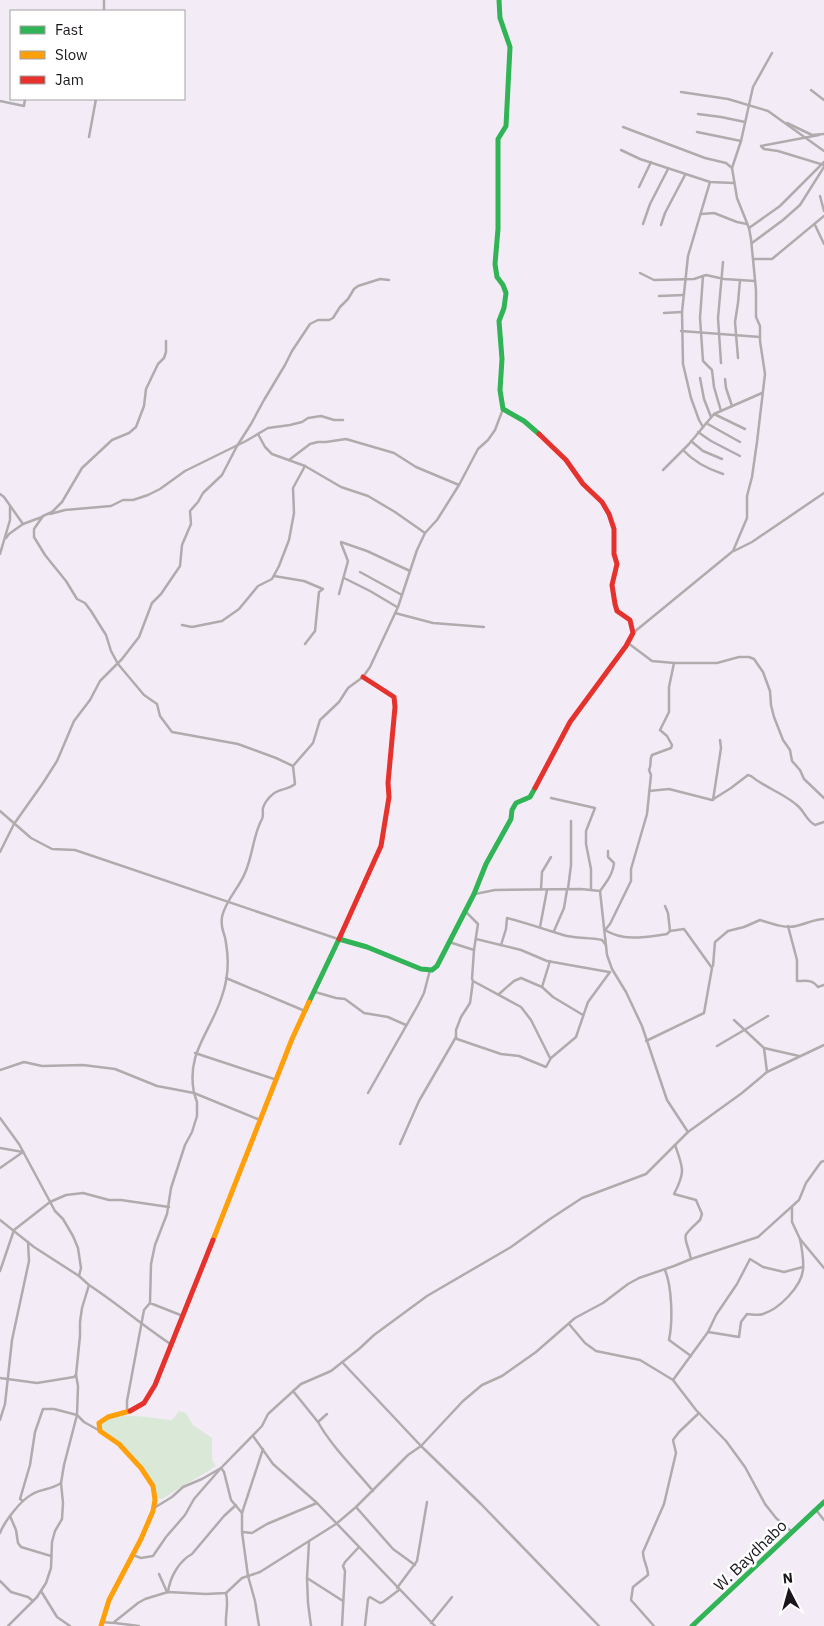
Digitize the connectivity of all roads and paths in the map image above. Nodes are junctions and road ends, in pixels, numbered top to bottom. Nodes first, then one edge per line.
1 (499, 0) edge
2 (772, 53) dead end
3 (811, 90) dead end
4 (681, 92) dead end
5 (25, 100) edge
6 (96, 100) edge
7 (824, 100) edge
8 (0, 101) edge
9 (749, 105) junction
10 (698, 114) dead end
11 (745, 122) junction
12 (783, 122) junction
13 (623, 127) dead end
14 (697, 132) dead end
15 (824, 134) edge
16 (819, 135) junction
17 (89, 137) dead end
18 (806, 139) junction
19 (741, 141) junction
20 (621, 150) dead end
21 (824, 151) edge
22 (650, 162) junction
23 (823, 165) edge
24 (668, 168) junction
25 (732, 168) junction
26 (685, 174) junction
27 (710, 182) junction
28 (734, 182) junction
29 (639, 187) dead end
30 (820, 196) dead end
31 (824, 212) edge
32 (701, 214) junction
33 (824, 216) edge
34 (643, 224) dead end
35 (747, 224) junction
36 (661, 225) dead end
37 (815, 225) junction
38 (750, 228) junction
39 (752, 243) junction
40 (824, 244) edge
41 (754, 259) junction
42 (723, 262) dead end
43 (640, 273) dead end
44 (703, 276) junction
45 (722, 278) junction
46 (685, 279) junction
47 (388, 280) dead end
48 (740, 280) junction
49 (755, 281) junction
50 (684, 295) junction
51 (659, 296) dead end
52 (682, 312) junction
53 (664, 313) dead end
54 (682, 331) junction
55 (700, 333) junction
56 (718, 334) junction
57 (736, 336) junction
58 (760, 337) junction
59 (166, 341) dead end
60 (738, 358) dead end
61 (721, 363) dead end
62 (700, 378) dead end
63 (725, 379) dead end
64 (763, 392) junction
65 (732, 406) junction
66 (503, 410) junction
67 (721, 411) junction
68 (714, 414) junction
69 (711, 417) junction
70 (343, 420) dead end
71 (706, 423) junction
72 (703, 427) junction
73 (745, 429) dead end
74 (698, 432) junction
75 (258, 434) junction
76 (691, 441) junction
77 (740, 442) dead end
78 (237, 446) junction
79 (683, 450) junction
80 (740, 456) dead end
81 (288, 460) junction
82 (722, 460) dead end
83 (304, 466) junction
84 (662, 470) dead end
85 (723, 474) dead end
86 (459, 485) junction
87 (824, 493) edge
88 (0, 494) edge
89 (10, 506) junction
90 (43, 516) junction
91 (23, 524) junction
92 (425, 533) junction
93 (5, 539) junction
94 (733, 551) junction
95 (0, 554) edge
96 (410, 571) junction
97 (360, 572) dead end
98 (274, 576) junction
99 (344, 578) junction
100 (339, 594) dead end
101 (402, 594) junction
102 (398, 607) junction
103 (395, 613) junction
104 (182, 625) dead end
105 (484, 626) dead end
106 (633, 633) junction
107 (628, 642) junction
108 (306, 644) dead end
109 (118, 664) junction
110 (674, 664) junction
111 (363, 677) junction
112 (720, 740) dead end
113 (293, 766) junction
114 (649, 791) junction
115 (551, 798) dead end
116 (824, 798) edge
117 (713, 800) junction
118 (0, 810) edge
119 (571, 821) dead end
120 (824, 822) edge
121 (14, 824) junction
122 (608, 851) dead end
123 (0, 852) edge
124 (550, 857) dead end
125 (567, 889) junction
126 (541, 890) junction
127 (547, 890) junction
128 (591, 890) junction
129 (600, 891) junction
130 (474, 894) junction
131 (229, 902) junction
132 (665, 906) dead end
133 (465, 911) junction
134 (824, 919) edge
135 (788, 926) junction
136 (540, 927) junction
137 (604, 930) junction
138 (554, 931) junction
139 (670, 931) junction
140 (339, 939) junction
141 (476, 939) junction
142 (449, 942) junction
143 (501, 945) junction
144 (606, 945) junction
145 (474, 950) junction
146 (550, 961) junction
147 (712, 968) junction
148 (430, 970) junction
149 (611, 971) junction
150 (226, 978) junction
151 (473, 981) junction
152 (824, 985) edge
153 (542, 987) junction
154 (315, 992) junction
155 (499, 994) junction
156 (305, 1011) junction
157 (583, 1015) junction
158 (768, 1016) dead end
159 (734, 1020) dead end
160 (406, 1025) junction
161 (745, 1030) junction
162 (456, 1037) junction
163 (646, 1041) junction
164 (824, 1045) edge
165 (717, 1046) dead end
166 (764, 1048) junction
167 (195, 1054) junction
168 (800, 1057) junction
169 (551, 1058) junction
170 (0, 1070) edge
171 (767, 1072) junction
172 (277, 1080) junction
173 (194, 1093) junction
174 (368, 1093) dead end
175 (0, 1118) edge
176 (262, 1121) junction
177 (688, 1132) junction
178 (400, 1144) dead end
179 (675, 1145) junction
180 (0, 1148) edge
181 (23, 1152) junction
182 (824, 1161) edge
183 (0, 1168) edge
184 (50, 1202) junction
185 (169, 1207) junction
186 (792, 1207) junction
187 (0, 1220) edge
188 (14, 1230) junction
189 (800, 1239) junction
190 (28, 1242) junction
191 (691, 1259) junction
192 (803, 1267) junction
193 (824, 1268) edge
194 (665, 1269) junction
195 (0, 1271) edge
196 (79, 1276) junction
197 (89, 1286) junction
198 (150, 1303) junction
199 (184, 1316) junction
200 (568, 1323) junction
201 (141, 1324) junction
202 (708, 1332) junction
203 (172, 1345) junction
204 (692, 1356) junction
205 (342, 1362) junction
206 (76, 1375) junction
207 (0, 1378) edge
208 (7, 1379) junction
209 (673, 1380) junction
210 (293, 1391) junction
211 (127, 1413) junction
212 (699, 1413) junction
213 (328, 1414) dead end
214 (77, 1415) junction
215 (0, 1420) edge
216 (318, 1422) junction
217 (100, 1431) junction
218 (253, 1436) junction
219 (421, 1446) junction
220 (263, 1449) junction
221 (221, 1468) junction
222 (61, 1483) junction
223 (372, 1491) junction
224 (23, 1501) junction
225 (427, 1502) dead end
226 (824, 1502) edge
227 (317, 1503) junction
228 (236, 1505) junction
229 (356, 1507) junction
230 (154, 1508) junction
231 (816, 1510) junction
232 (242, 1512) junction
233 (10, 1516) junction
234 (824, 1520) edge
235 (336, 1524) junction
236 (242, 1532) junction
237 (792, 1532) junction
238 (0, 1533) edge
239 (309, 1542) junction
240 (359, 1547) junction
241 (133, 1555) junction
242 (51, 1556) junction
243 (415, 1565) junction
244 (160, 1574) dead end
245 (248, 1576) junction
246 (307, 1578) junction
247 (0, 1581) edge
248 (398, 1589) junction
249 (41, 1591) junction
250 (167, 1592) junction
251 (226, 1593) junction
252 (452, 1597) dead end
253 (33, 1601) junction
254 (343, 1601) junction
255 (431, 1622) junction
256 (113, 1623) junction
257 (102, 1624) edge
258 (8, 1626) edge
259 (70, 1626) edge
260 (138, 1626) edge
261 (226, 1626) edge
262 (259, 1626) edge
263 (311, 1626) edge
264 (342, 1626) edge
265 (365, 1626) edge
266 (435, 1626) edge
267 (599, 1626) edge
268 (654, 1626) edge
269 (692, 1626) edge

1 - 66 street
2 - 9 street
3 - 7 street
4 - 9 street
5 - 8 street
6 - 17 street
9 - 11 street
9 - 12 street
10 - 11 street
11 - 19 street
12 - 16 street
12 - 18 street
13 - 25 street
14 - 19 street
15 - 16 street
16 - 18 street
18 - 21 street
18 - 23 street
19 - 25 street
20 - 22 street
22 - 24 street
22 - 29 street
23 - 38 street
23 - 39 street
24 - 26 street
24 - 34 street
25 - 28 street
26 - 27 street
26 - 36 street
27 - 28 street
27 - 32 street
28 - 35 street
30 - 31 street
32 - 35 street
32 - 46 street
33 - 37 street
35 - 38 street
37 - 40 street
37 - 41 street
38 - 39 street
39 - 41 street
41 - 49 street
42 - 45 street
43 - 46 street
44 - 45 street
44 - 46 street
44 - 55 street
45 - 48 street
45 - 56 street
46 - 50 street
47 - 78 street
48 - 49 street
48 - 57 street
49 - 58 street
50 - 51 street
50 - 52 street
52 - 53 street
52 - 54 street
54 - 55 street
54 - 72 street
55 - 56 street
55 - 67 street
56 - 57 street
56 - 61 street
57 - 58 street
57 - 60 street
58 - 64 street
59 - 90 street
62 - 69 street
63 - 65 street
64 - 65 street
64 - 94 street
65 - 67 street
66 - 86 street
66 - 106 street
67 - 68 street
68 - 69 street
68 - 73 street
69 - 71 street
70 - 75 street
71 - 72 street
71 - 77 street
72 - 74 street
74 - 76 street
74 - 80 street
75 - 78 street
75 - 81 street
76 - 79 street
76 - 82 street
78 - 90 street
78 - 109 street
79 - 84 street
79 - 85 street
81 - 83 street
81 - 86 street
83 - 92 street
83 - 98 street
86 - 92 street
87 - 94 street
88 - 89 street
89 - 91 street
89 - 93 street
90 - 91 street
90 - 109 street
91 - 93 street
92 - 96 street
93 - 95 street
94 - 106 street
96 - 99 street
96 - 101 street
97 - 101 street
98 - 104 street
98 - 108 street
99 - 100 street
99 - 102 street
101 - 102 street
102 - 103 street
103 - 105 street
103 - 111 street
106 - 107 street
107 - 110 street
107 - 130 street
109 - 113 street
109 - 121 street
110 - 114 street
110 - 116 street
111 - 113 street
111 - 140 street
112 - 117 street
113 - 131 street
114 - 117 street
114 - 137 street
115 - 128 street
117 - 120 street
118 - 121 street
119 - 125 street
121 - 123 street
121 - 131 street
122 - 129 street
124 - 126 street
125 - 127 street
125 - 128 street
125 - 138 street
126 - 127 street
126 - 130 street
127 - 136 street
128 - 129 street
129 - 137 street
130 - 133 street
131 - 140 street
131 - 150 street
132 - 139 street
133 - 141 street
133 - 142 street
134 - 135 street
135 - 147 street
135 - 152 street
136 - 138 street
136 - 143 street
137 - 139 street
137 - 144 street
138 - 144 street
139 - 147 street
140 - 148 street
140 - 154 street
141 - 143 street
141 - 145 street
142 - 145 street
142 - 148 street
143 - 146 street
144 - 149 street
145 - 151 street
146 - 149 street
146 - 153 street
147 - 163 street
148 - 160 street
149 - 157 street
149 - 163 street
150 - 156 street
150 - 167 street
151 - 155 street
151 - 162 street
153 - 155 street
153 - 157 street
154 - 156 street
154 - 160 street
155 - 169 street
156 - 172 street
157 - 169 street
158 - 161 street
159 - 161 street
160 - 174 street
161 - 165 street
161 - 166 street
162 - 169 street
162 - 178 street
163 - 177 street
164 - 168 street
166 - 168 street
166 - 171 street
167 - 172 street
167 - 173 street
168 - 171 street
170 - 173 street
171 - 177 street
172 - 176 street
173 - 176 street
173 - 185 street
175 - 181 street
176 - 199 street
177 - 179 street
179 - 191 street
179 - 205 street
180 - 181 street
181 - 183 street
181 - 184 street
182 - 186 street
184 - 185 street
184 - 188 street
184 - 196 street
185 - 198 street
186 - 189 street
186 - 191 street
187 - 188 street
188 - 190 street
188 - 195 street
189 - 192 street
189 - 193 street
190 - 196 street
190 - 208 street
191 - 194 street
192 - 202 street
192 - 202 street
194 - 200 street
194 - 204 street
196 - 197 street
197 - 201 street
197 - 206 street
198 - 199 street
198 - 201 street
199 - 203 street
200 - 209 street
200 - 219 street
201 - 203 street
201 - 211 street
202 - 204 street
203 - 211 street
204 - 209 street
205 - 210 street
205 - 219 street
206 - 208 street
206 - 214 street
207 - 208 street
208 - 215 street
209 - 212 street
210 - 216 street
210 - 218 street
211 - 217 street
212 - 237 street
212 - 268 street
213 - 216 street
214 - 217 street
214 - 222 street
214 - 224 street
216 - 223 street
217 - 230 street
218 - 220 street
218 - 221 street
219 - 223 street
219 - 267 street
220 - 227 street
220 - 232 street
221 - 228 street
221 - 230 street
221 - 241 street
222 - 224 street
222 - 242 street
223 - 229 street
224 - 233 street
225 - 243 street
226 - 231 street, W. Baydhabo
227 - 235 street
227 - 236 street
228 - 232 street
228 - 250 street
229 - 235 street
229 - 243 street
230 - 241 street
231 - 234 street
231 - 237 street, W. Baydhabo
232 - 236 street
233 - 238 street
233 - 242 street
235 - 239 street
235 - 240 street
236 - 245 street
237 - 269 street, W. Baydhabo
239 - 245 street
239 - 246 street
240 - 248 street
240 - 254 street
241 - 257 street
242 - 249 street
243 - 248 street
244 - 250 street
245 - 251 street
245 - 262 street
246 - 254 street
246 - 263 street
247 - 253 street
248 - 255 street
248 - 265 street
249 - 253 street
249 - 259 street
250 - 251 street
250 - 256 street
251 - 261 street
252 - 255 street
253 - 258 street
254 - 264 street
255 - 266 street
256 - 257 street
256 - 260 street

